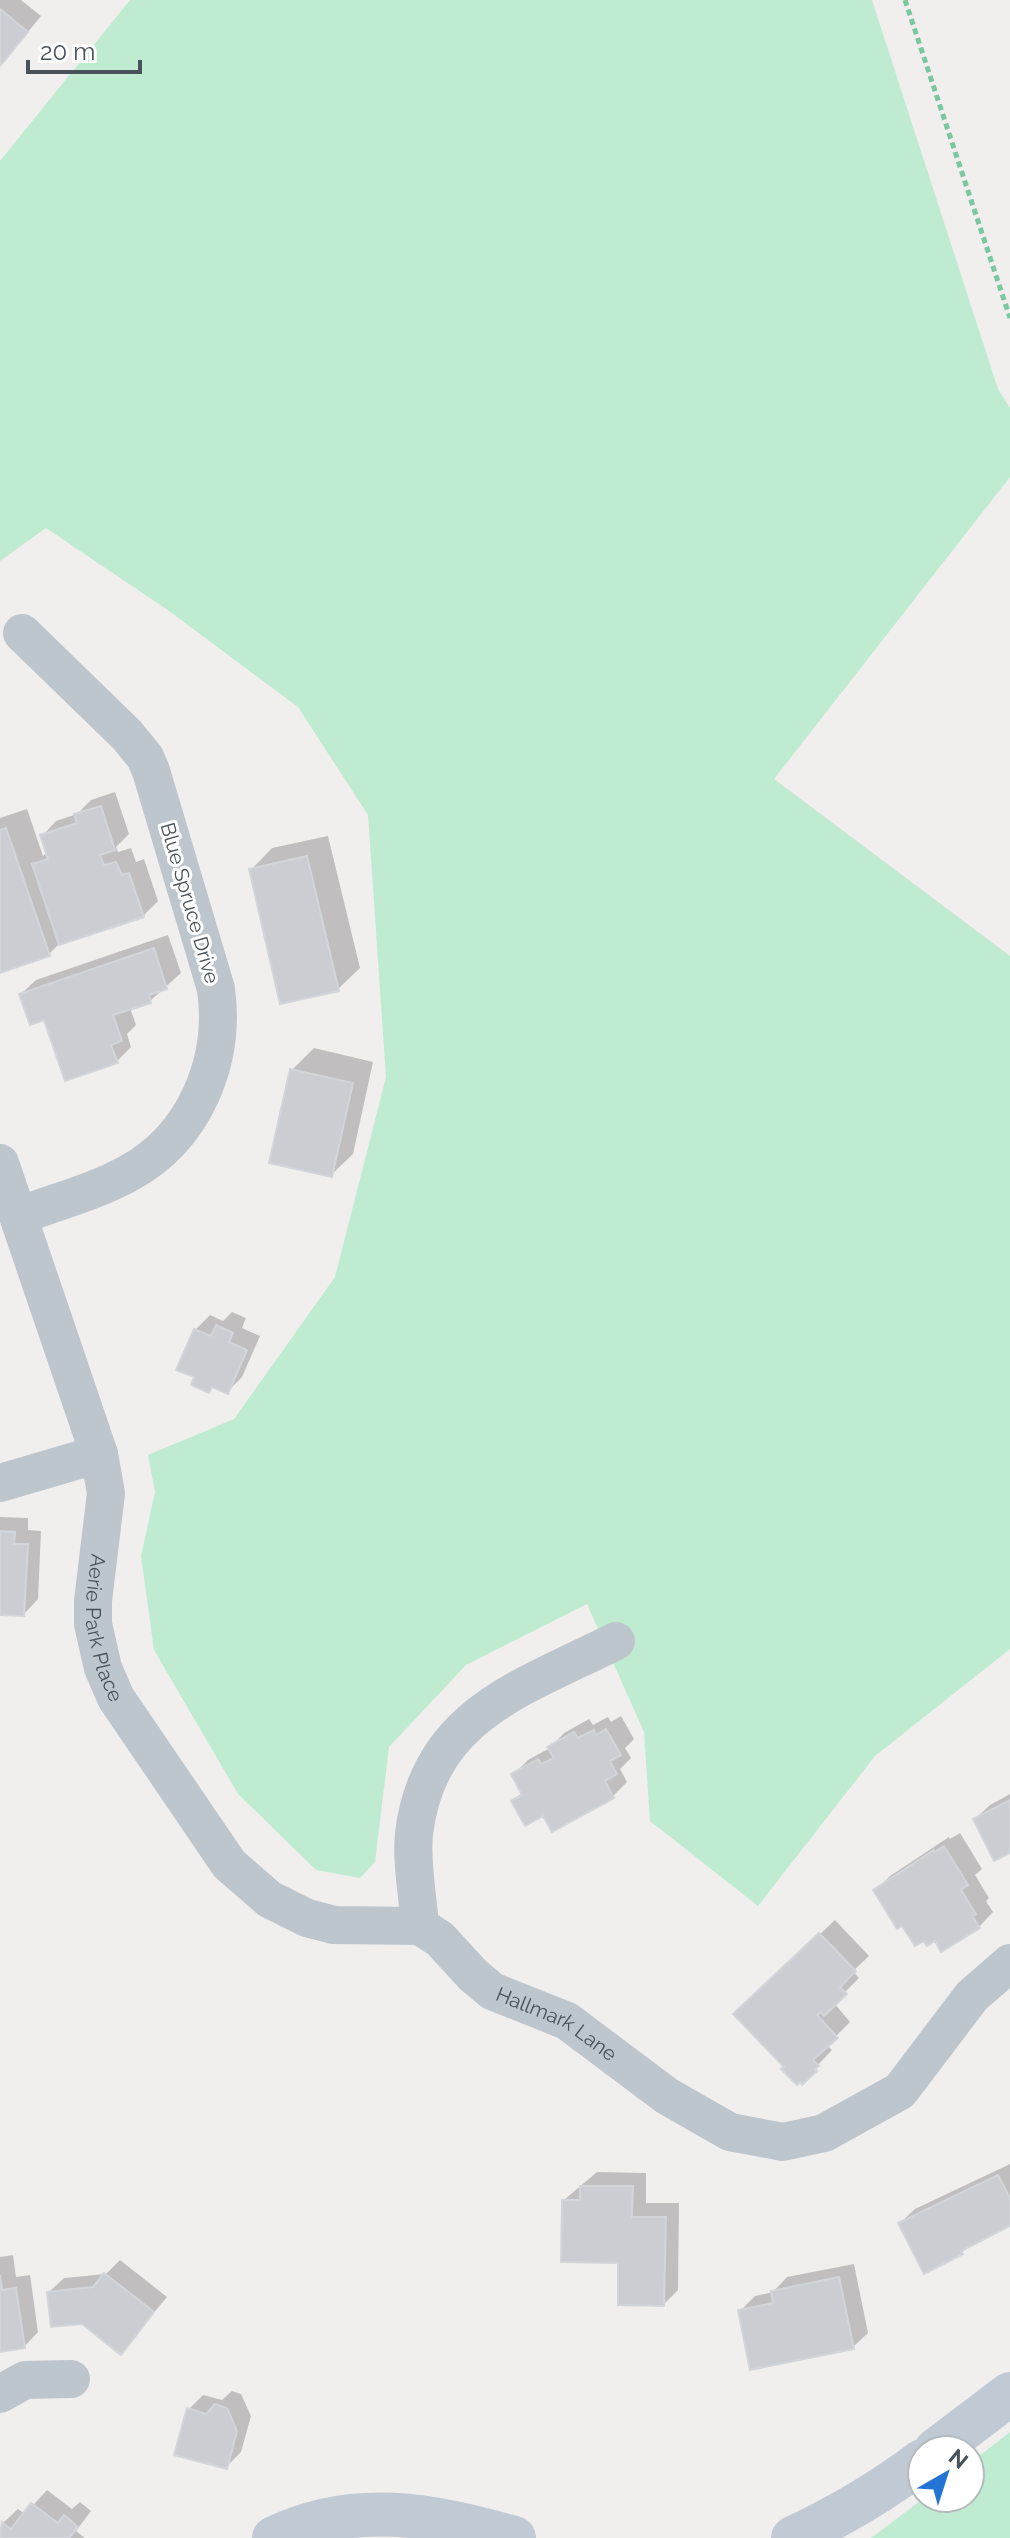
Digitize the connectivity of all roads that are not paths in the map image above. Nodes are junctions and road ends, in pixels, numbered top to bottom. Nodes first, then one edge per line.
1 (22, 633) dead end
2 (0, 1163) edge
3 (19, 1216) junction
4 (99, 1454) junction
5 (0, 1483) edge
6 (616, 1641) dead end
7 (420, 1926) junction
8 (1010, 1963) edge
9 (71, 2379) dead end
10 (0, 2394) edge
11 (1010, 2394) edge
12 (957, 2434) edge
13 (906, 2473) edge
14 (274, 2538) edge
15 (514, 2538) edge
16 (793, 2538) edge

1 - 3 street, Blue Spruce Drive
2 - 3 street, Aerie Park Place
3 - 4 street, Aerie Park Place
4 - 5 street
4 - 7 street, Aerie Park Place
6 - 7 street
7 - 8 street, Hallmark Lane
9 - 10 street
11 - 12 street
13 - 16 street
14 - 15 street

